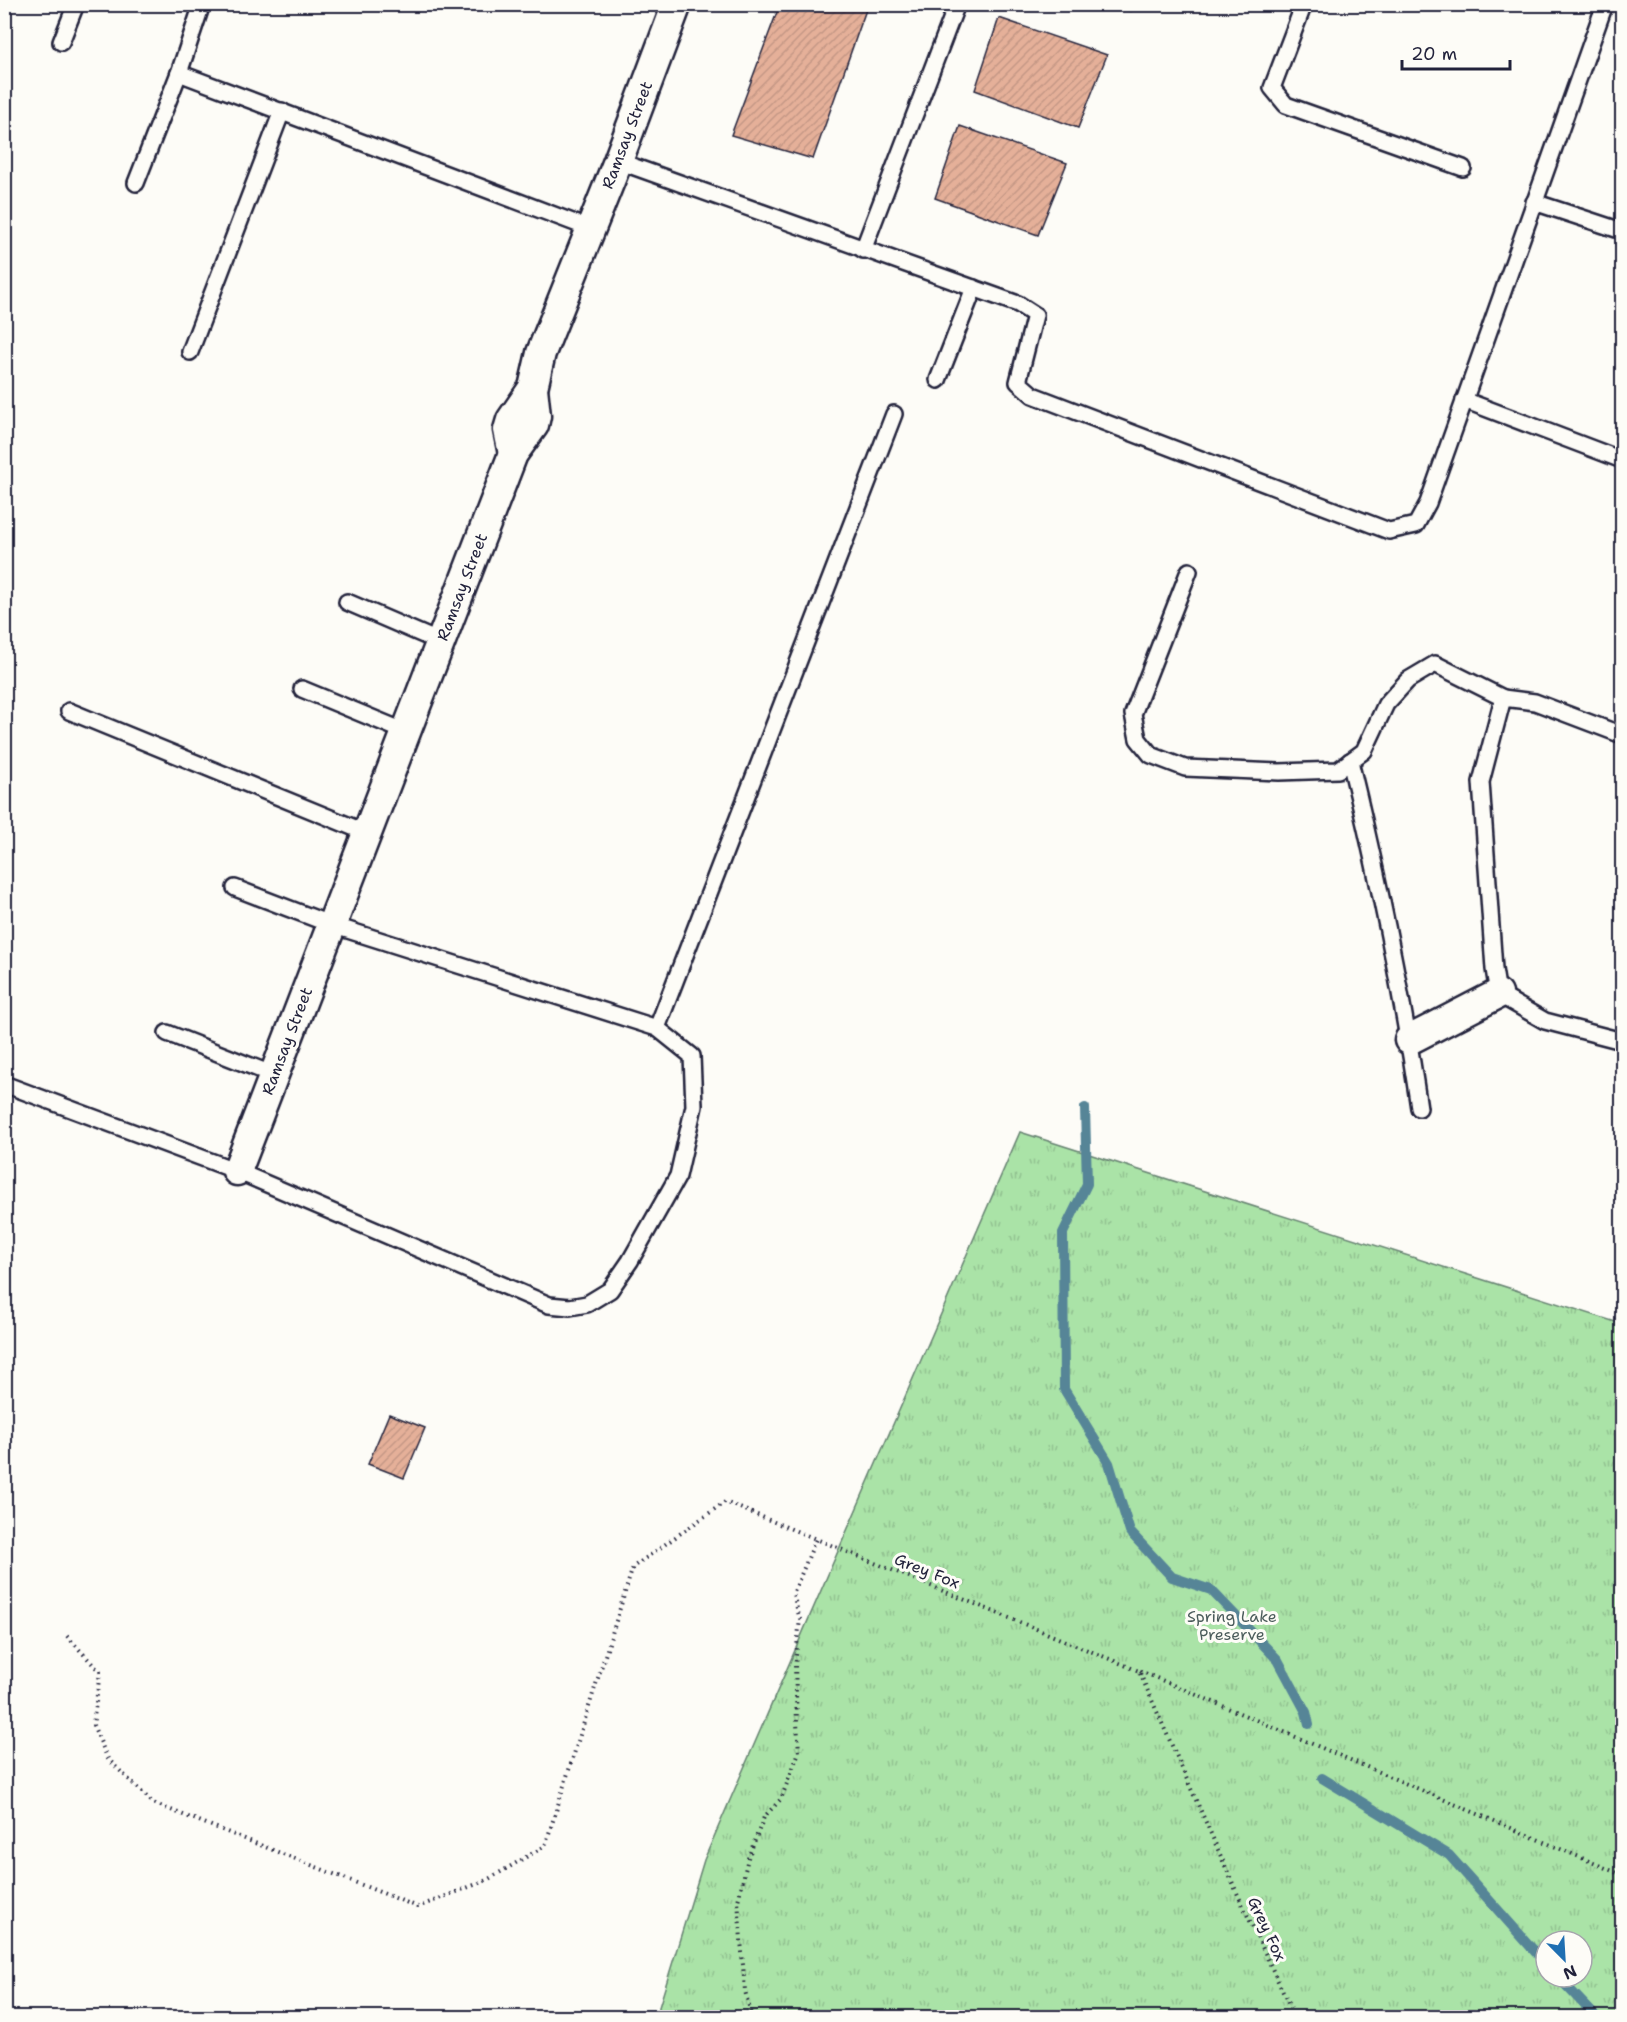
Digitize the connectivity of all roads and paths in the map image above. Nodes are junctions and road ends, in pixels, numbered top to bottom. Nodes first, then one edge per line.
1 (76, 4) edge
2 (202, 4) edge
3 (957, 4) edge
4 (1304, 4) edge
5 (1605, 4) edge
6 (676, 5) edge
7 (61, 42) dead end
8 (179, 72) junction
9 (282, 111) junction
10 (618, 162) junction
11 (1463, 168) dead end
12 (136, 183) dead end
13 (1534, 202) junction
14 (591, 229) junction
15 (1623, 231) edge
16 (863, 250) junction
17 (974, 288) junction
18 (190, 352) dead end
19 (938, 380) dead end
20 (1464, 400) junction
21 (894, 414) dead end
22 (1623, 459) edge
23 (1189, 571) dead end
24 (347, 602) dead end
25 (440, 642) junction
26 (302, 689) dead end
27 (1503, 698) junction
28 (69, 711) dead end
29 (406, 732) junction
30 (1623, 735) edge
31 (1350, 761) junction
32 (367, 833) junction
33 (235, 888) dead end
34 (332, 925) junction
35 (1498, 994) junction
36 (657, 1028) junction
37 (167, 1033) dead end
38 (1409, 1040) junction
39 (1623, 1041) edge
40 (274, 1075) junction
41 (4, 1084) edge
42 (1419, 1108) dead end
43 (237, 1171) junction
44 (816, 1539) junction
45 (67, 1636) dead end
46 (1139, 1671) junction
47 (1623, 1875) edge
48 (752, 2018) edge
49 (1295, 2018) edge

1 - 7 lane
2 - 8 lane
3 - 16 lane
4 - 11 lane
5 - 13 lane
6 - 10 street, Ramsay Street
8 - 9 lane
8 - 12 lane
9 - 14 lane
9 - 18 lane
10 - 14 street, Ramsay Street
10 - 16 lane
13 - 15 lane
13 - 20 lane
14 - 25 street, Ramsay Street
16 - 17 lane
17 - 19 lane
17 - 20 lane
20 - 22 lane
21 - 36 lane
23 - 31 lane
24 - 25 lane
25 - 29 street, Ramsay Street
26 - 29 lane
27 - 30 lane
27 - 31 lane
27 - 35 lane
28 - 32 lane
29 - 32 street, Ramsay Street
31 - 38 lane
32 - 34 street, Ramsay Street
33 - 34 lane
34 - 36 lane
34 - 40 street, Ramsay Street
35 - 38 street
35 - 39 lane
36 - 43 lane
37 - 40 lane
38 - 42 lane
40 - 43 street, Ramsay Street
41 - 43 lane
44 - 45 path, Grey Fox
44 - 46 path, Grey Fox
44 - 48 path
46 - 47 path
46 - 49 path, Grey Fox

